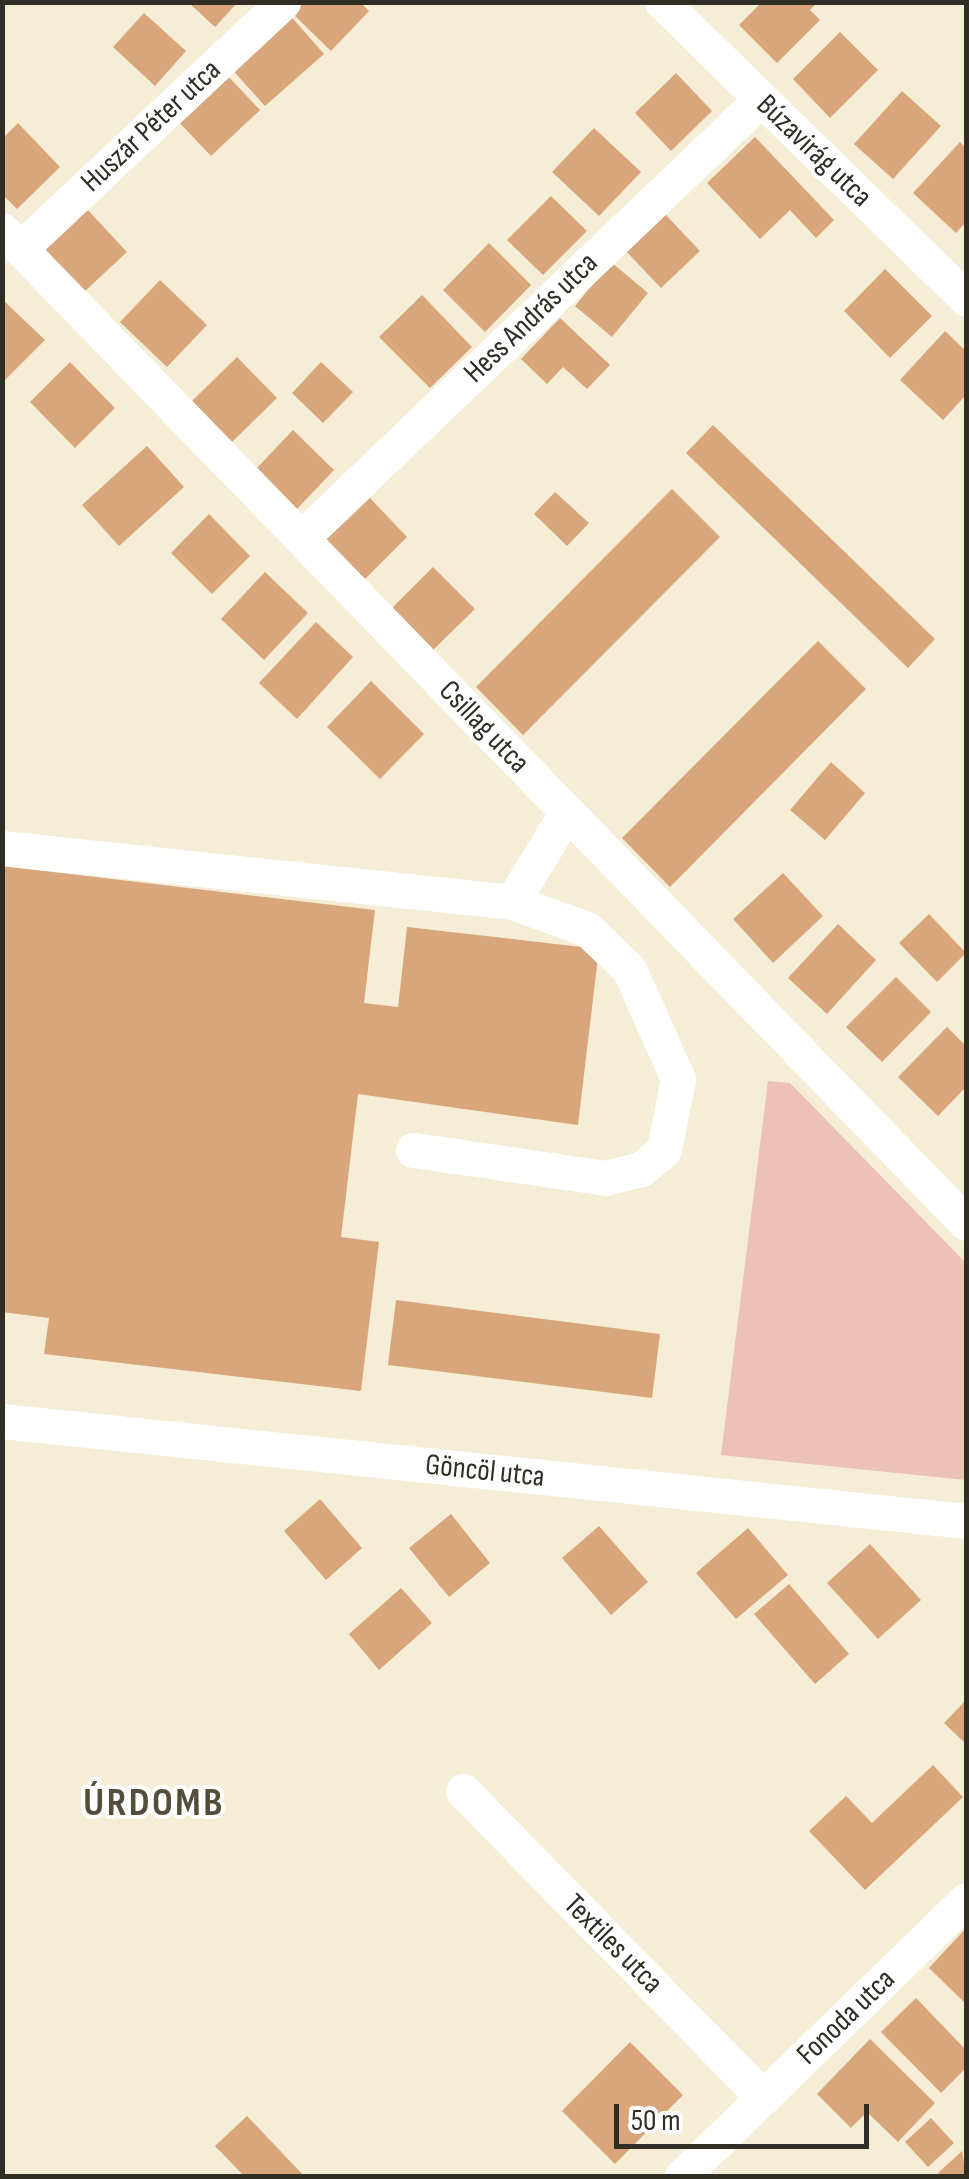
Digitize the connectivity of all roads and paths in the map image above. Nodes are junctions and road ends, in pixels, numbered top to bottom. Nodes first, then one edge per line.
1 (283, 2) edge
2 (662, 2) edge
3 (761, 99) junction
4 (11, 240) edge
5 (966, 299) edge
6 (301, 538) junction
7 (568, 812) junction
8 (2, 848) edge
9 (512, 902) junction
10 (413, 1150) dead end
11 (966, 1223) edge
12 (11, 1431) edge
13 (966, 1521) edge
14 (463, 1792) dead end
15 (966, 1900) edge
16 (763, 2097) junction
17 (682, 2176) edge

1 - 4 street, Huszár Péter utca
2 - 3 street, Búzavirág utca
3 - 5 street, Búzavirág utca
3 - 6 street, Hess András utca
4 - 6 street, Csillag utca
6 - 7 street, Csillag utca
7 - 9 street
7 - 11 street, Csillag utca
8 - 9 street
9 - 10 street
12 - 13 street, Göncöl utca
14 - 16 street, Textiles utca
15 - 16 street, Fonoda utca
16 - 17 street, Fonoda utca

